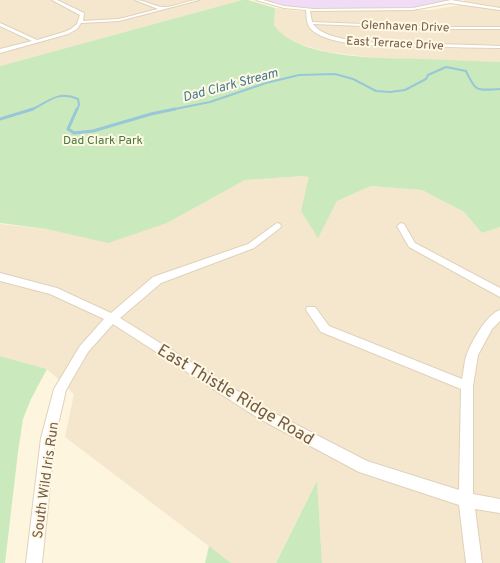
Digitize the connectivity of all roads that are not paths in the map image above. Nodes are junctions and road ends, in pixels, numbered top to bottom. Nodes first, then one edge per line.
1 (54, 0) edge
2 (137, 0) edge
3 (197, 0) edge
4 (258, 0) edge
5 (453, 1) edge
6 (163, 9) junction
7 (500, 9) edge
8 (308, 10) junction
9 (81, 22) junction
10 (310, 23) junction
11 (0, 24) edge
12 (500, 28) edge
13 (36, 41) junction
14 (500, 47) edge
15 (0, 51) edge
16 (277, 226) dead end
17 (401, 226) dead end
18 (0, 276) edge
19 (500, 293) edge
20 (311, 310) dead end
21 (500, 314) edge
22 (112, 318) junction
23 (468, 386) junction
24 (466, 500) junction
25 (500, 506) edge
26 (34, 563) edge
27 (474, 563) edge

1 - 9 street
2 - 6 street
3 - 6 street
4 - 8 street
5 - 7 street
5 - 8 street
6 - 9 street
8 - 10 street
9 - 13 street
10 - 12 street, Glenhaven Drive
10 - 14 street, East Terrace Drive
11 - 13 street
13 - 15 street
16 - 22 street, South Wild Iris Run
17 - 19 street
18 - 22 street, East Thistle Ridge Road
20 - 23 street
21 - 23 street
22 - 24 street, East Thistle Ridge Road
22 - 26 street, South Wild Iris Run
23 - 24 street
24 - 25 street, East Thistle Ridge Road
24 - 27 street

